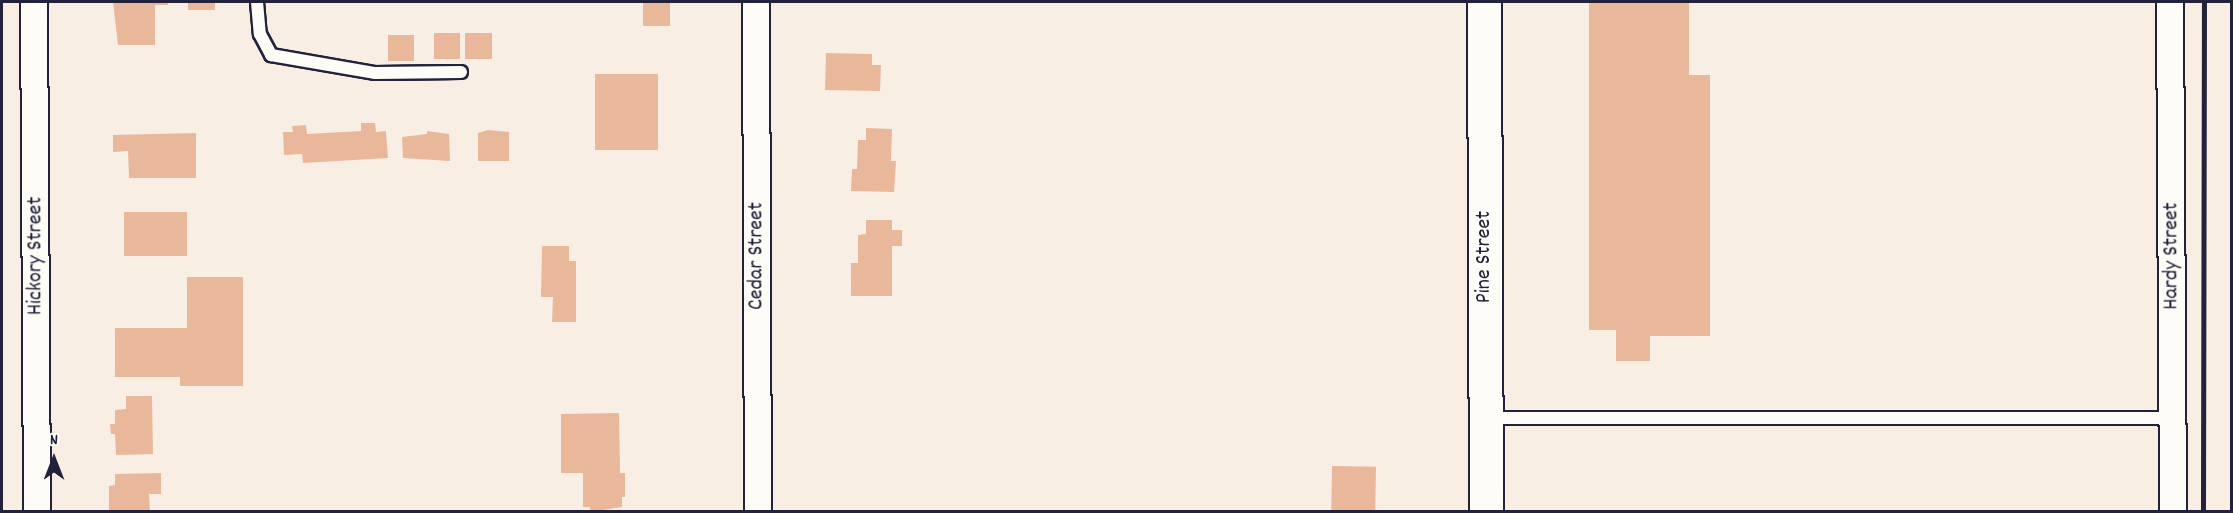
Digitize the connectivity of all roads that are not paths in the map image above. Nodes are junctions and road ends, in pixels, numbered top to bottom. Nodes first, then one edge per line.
1 (34, 2) edge
2 (257, 2) edge
3 (756, 2) edge
4 (1484, 2) edge
5 (2170, 2) edge
6 (461, 72) dead end
7 (1485, 417) junction
8 (2173, 417) junction
9 (37, 512) edge
10 (758, 512) edge
11 (1486, 512) edge
12 (2173, 512) edge

1 - 9 street, Hickory Street
2 - 6 lane
3 - 10 street, Cedar Street
4 - 7 main road, Pine Street
5 - 8 street, Hardy Street
7 - 8 lane
7 - 11 main road, Pine Street
8 - 12 street, Hardy Street

